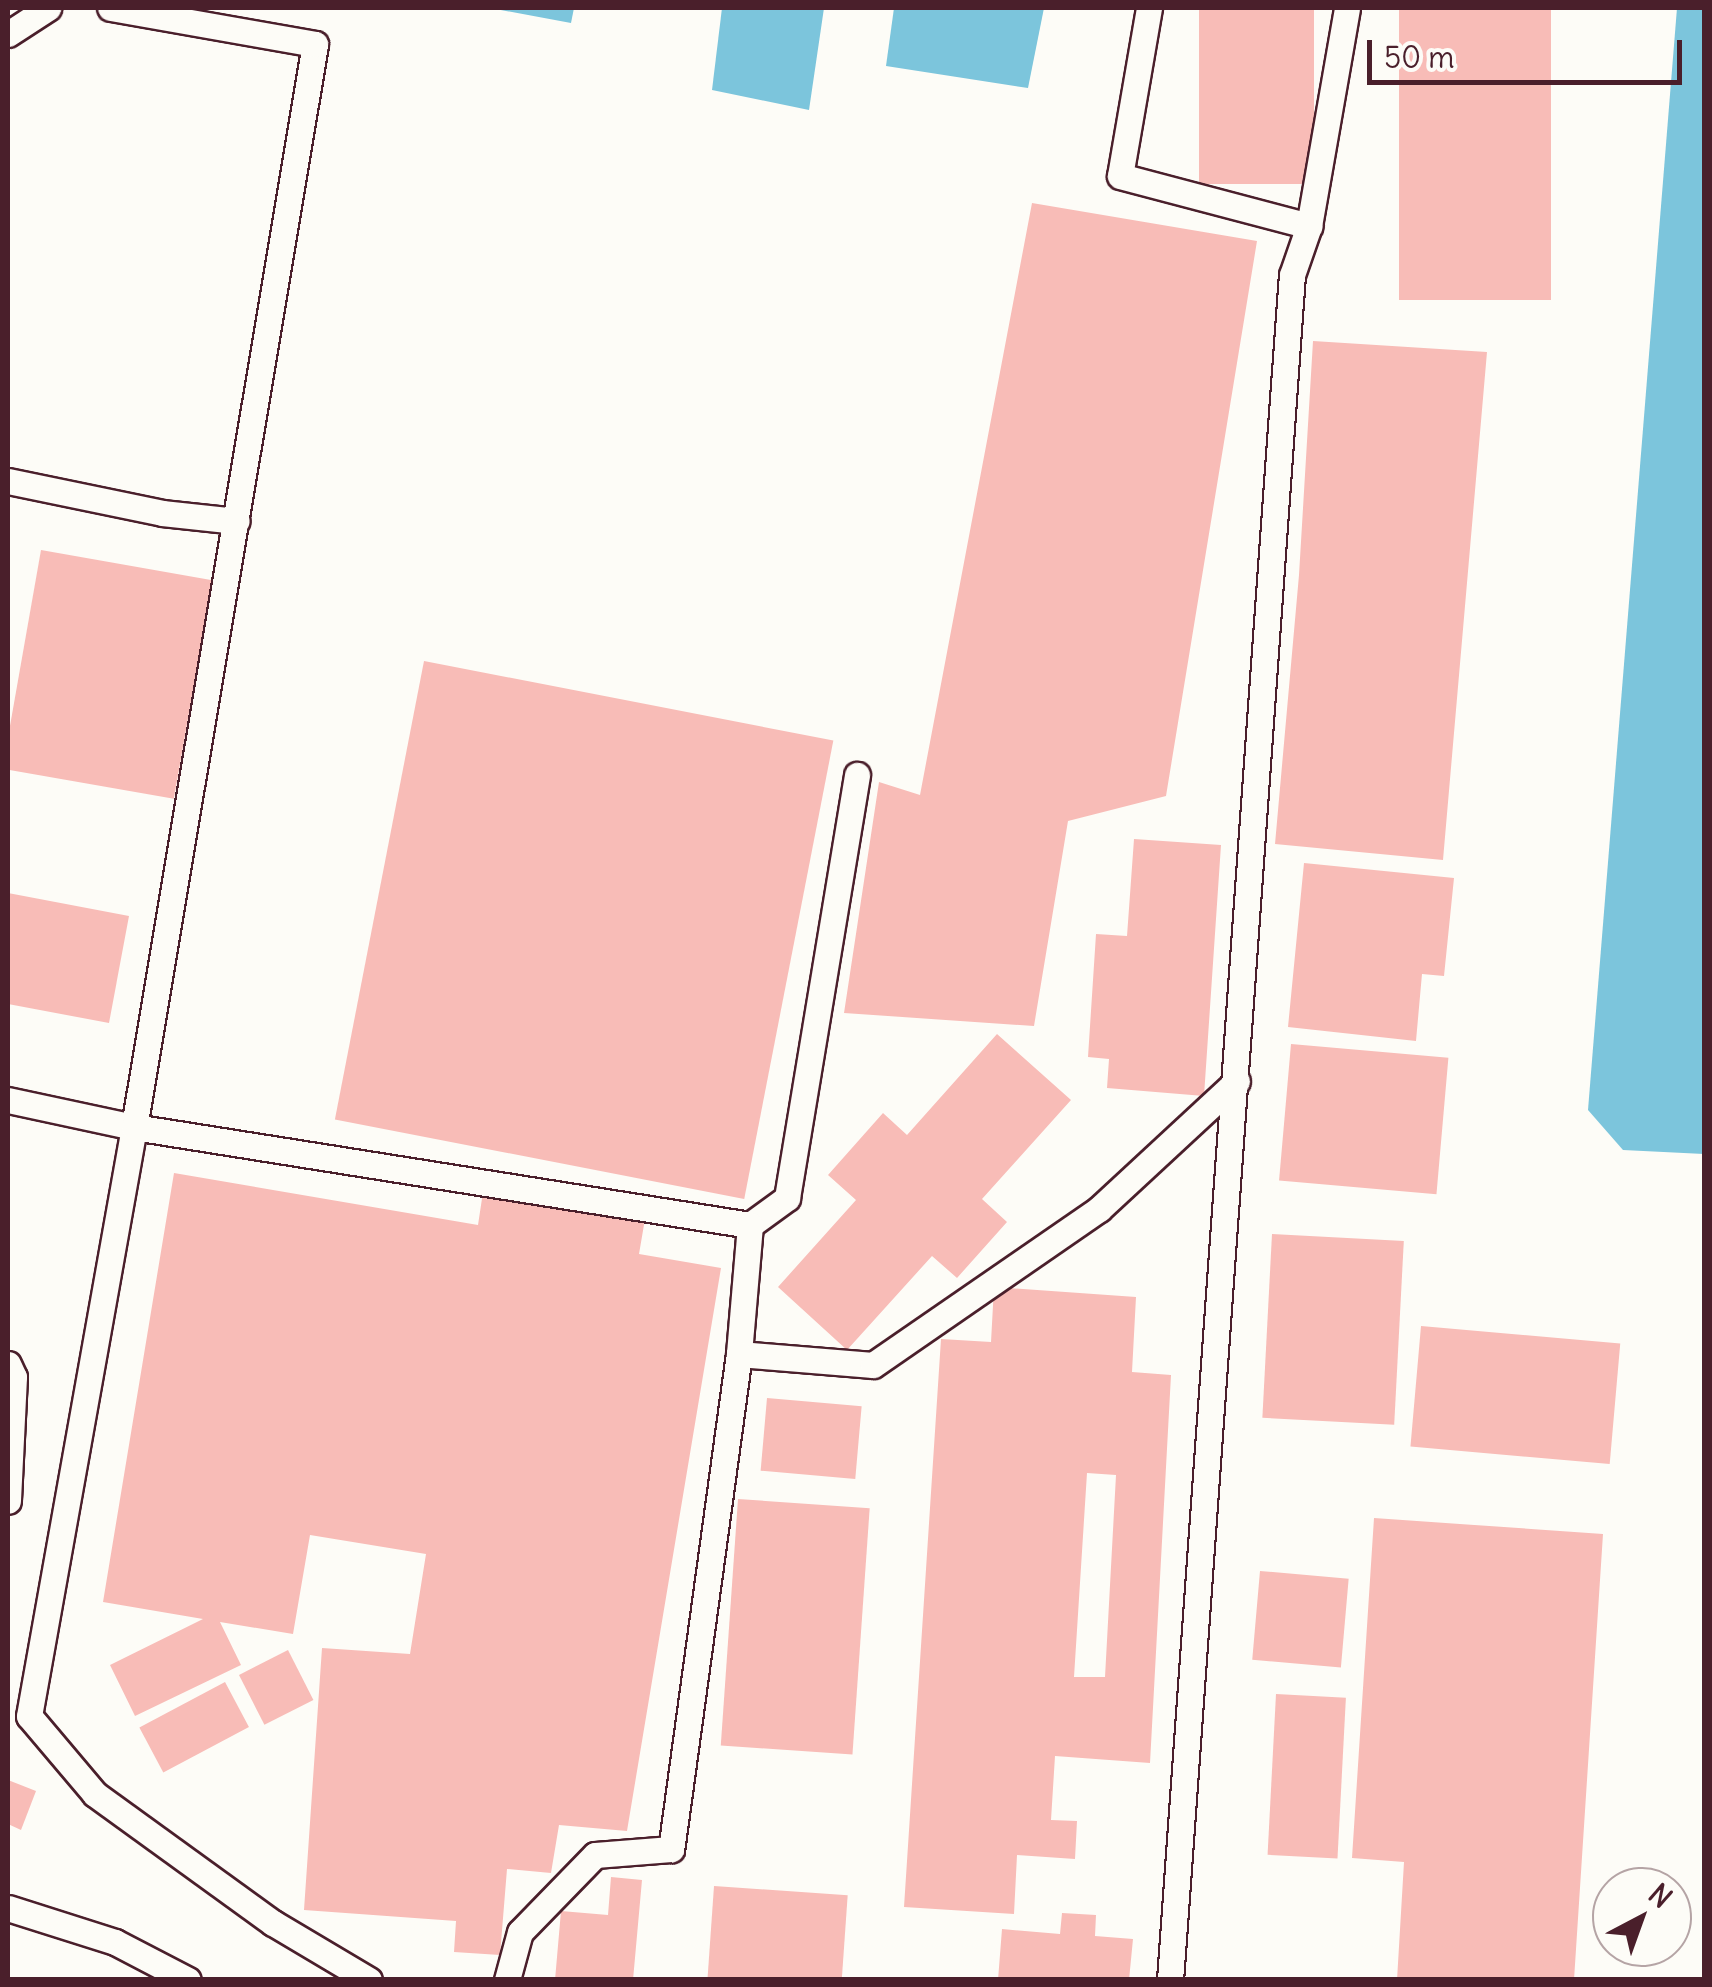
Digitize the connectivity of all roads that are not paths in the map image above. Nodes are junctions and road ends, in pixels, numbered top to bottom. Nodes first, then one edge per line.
1 (48, 8) edge
2 (110, 8) edge
3 (1149, 8) edge
4 (1347, 8) edge
5 (8, 34) edge
6 (1309, 226) junction
7 (8, 481) edge
8 (237, 521) junction
9 (857, 775) dead end
10 (1237, 1081) junction
11 (8, 1100) edge
12 (134, 1127) junction
13 (750, 1225) junction
14 (739, 1354) junction
15 (8, 1364) edge
16 (8, 1501) edge
17 (8, 1908) edge
18 (188, 1980) edge
19 (369, 1980) edge
20 (508, 1980) edge
21 (1170, 1980) edge

1 - 5 lane
2 - 8 lane
3 - 6 lane
4 - 6 lane
6 - 10 lane
7 - 8 lane
8 - 12 lane
9 - 13 lane
10 - 14 lane
10 - 21 lane
11 - 12 lane
12 - 13 lane
12 - 19 lane
13 - 14 lane
14 - 20 lane
15 - 16 lane
17 - 18 lane

